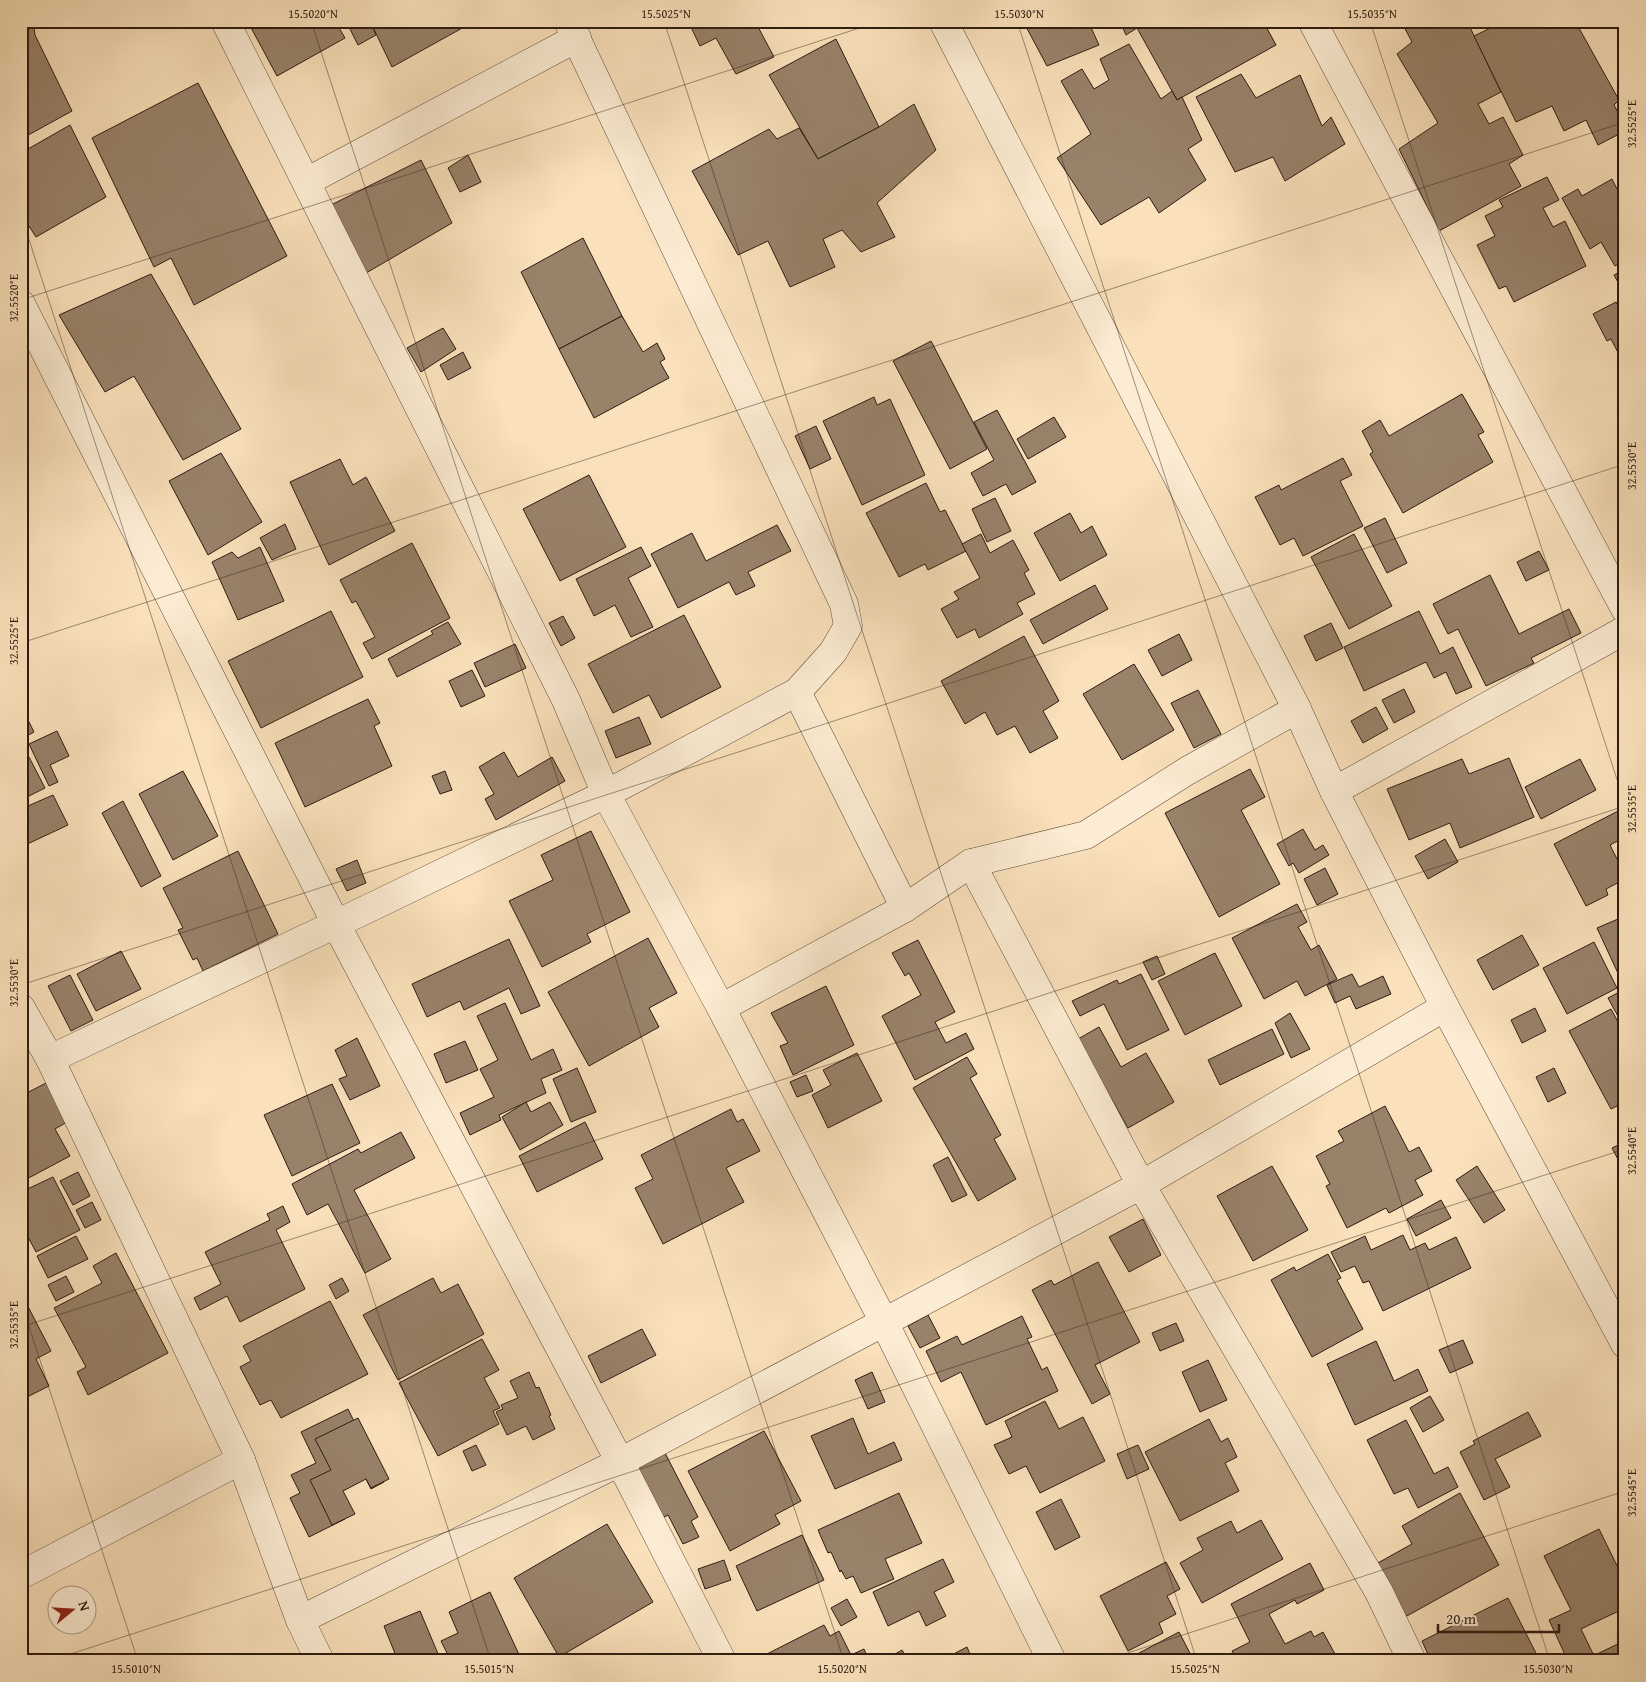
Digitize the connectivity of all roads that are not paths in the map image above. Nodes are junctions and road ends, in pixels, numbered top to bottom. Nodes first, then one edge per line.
1 (225, 21) edge
2 (943, 21) edge
3 (1312, 21) edge
4 (572, 30) edge
5 (306, 182) junction
6 (21, 304) edge
7 (1625, 610) edge
8 (1625, 630) edge
9 (798, 692) junction
10 (1297, 709) junction
11 (1334, 791) junction
12 (606, 794) junction
13 (971, 863) junction
14 (904, 908) junction
15 (336, 924) junction
16 (1445, 1007) junction
17 (21, 1008) edge
18 (721, 1008) junction
19 (50, 1059) junction
20 (1141, 1185) junction
21 (884, 1322) junction
22 (1625, 1344) edge
23 (240, 1460) junction
24 (620, 1462) junction
25 (21, 1575) edge
26 (300, 1620) junction
27 (320, 1661) edge
28 (722, 1661) edge
29 (1052, 1661) edge
30 (1412, 1661) edge

1 - 5 street
2 - 10 street
3 - 7 street
4 - 5 street
4 - 9 street
5 - 12 street
6 - 15 street
8 - 11 street
9 - 12 street
9 - 14 street
10 - 11 street
10 - 13 street
11 - 16 street
12 - 15 street
12 - 18 street
13 - 14 street
13 - 20 street
14 - 18 street
15 - 19 street
15 - 24 street
16 - 20 street
16 - 22 street
17 - 19 street
18 - 21 street
19 - 23 street
20 - 21 street
20 - 30 street
21 - 24 street
21 - 29 street
23 - 25 street
23 - 26 street
24 - 26 street
24 - 28 street
26 - 27 street

